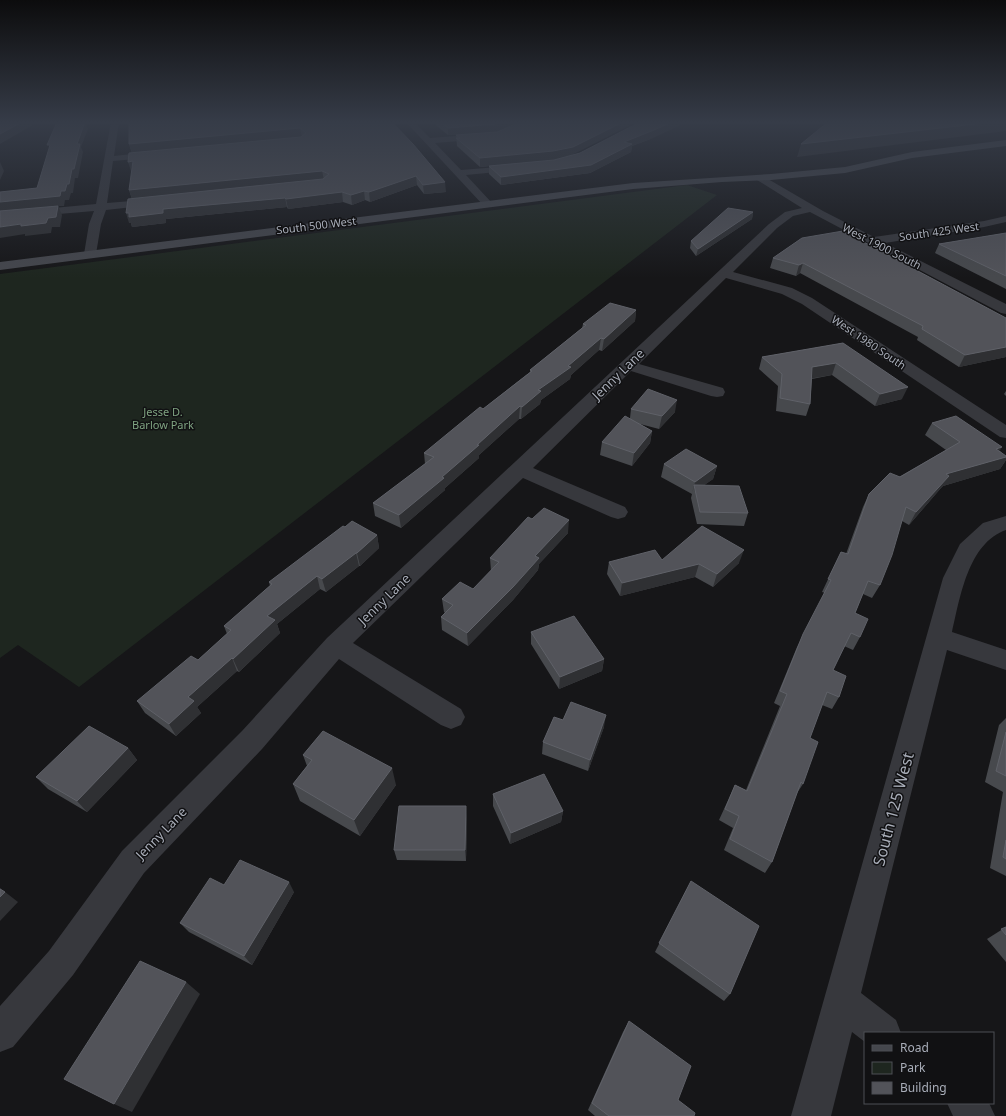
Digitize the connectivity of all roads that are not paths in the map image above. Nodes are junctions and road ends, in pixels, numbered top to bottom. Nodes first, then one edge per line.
1 (107, 174) edge
2 (459, 174) edge
3 (802, 174) edge
4 (761, 178) junction
5 (170, 200) edge
6 (487, 203) junction
7 (101, 207) junction
8 (811, 209) junction
9 (0, 216) edge
10 (1006, 219) edge
11 (984, 224) junction
12 (1000, 231) dead end
13 (872, 241) junction
14 (90, 254) junction
15 (0, 266) edge
16 (723, 273) junction
17 (1006, 310) edge
18 (627, 365) junction
19 (717, 392) dead end
20 (1006, 433) edge
21 (519, 469) junction
22 (618, 512) dead end
23 (1006, 523) edge
24 (939, 637) junction
25 (336, 645) junction
26 (1006, 660) edge
27 (451, 717) dead end
28 (842, 1001) junction
29 (882, 1032) edge
30 (0, 1034) edge
31 (968, 1104) edge
32 (811, 1116) edge
33 (975, 1116) edge

1 - 7 street
2 - 6 street
3 - 4 street, South 500 West
4 - 6 street, South 500 West
4 - 8 street, West 1900 South
5 - 7 street
6 - 14 street, South 500 West
7 - 9 street
7 - 14 street
8 - 13 street, West 1900 South
8 - 16 street, Jenny Lane
10 - 11 street, South 425 West
11 - 12 street
11 - 13 street, South 425 West
13 - 17 street, West 1900 South
14 - 15 street, South 500 West
16 - 18 street, Jenny Lane
16 - 20 street, West 1980 South
18 - 19 street
18 - 21 street, Jenny Lane
21 - 22 street
21 - 25 street, Jenny Lane
23 - 24 street, South 125 West
24 - 26 street
24 - 28 street, South 125 West
25 - 27 street
25 - 30 street, Jenny Lane
28 - 29 street
28 - 32 street, South 125 West
31 - 33 street

